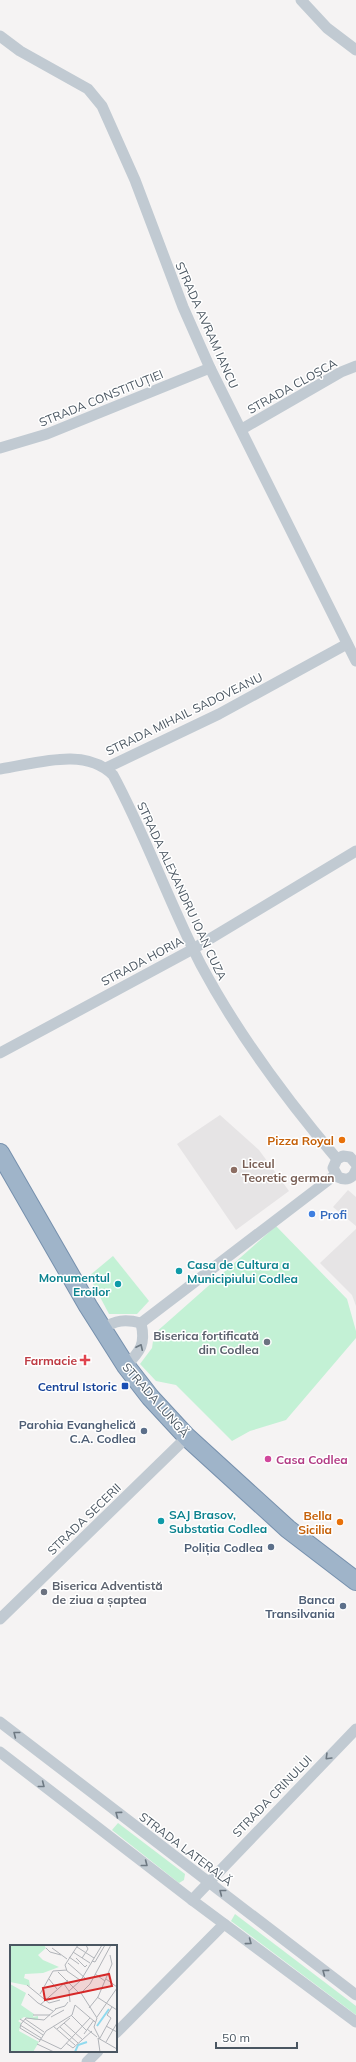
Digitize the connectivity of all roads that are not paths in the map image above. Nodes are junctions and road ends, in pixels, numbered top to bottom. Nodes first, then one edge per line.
1 (301, 0) edge
2 (0, 36) edge
3 (356, 50) edge
4 (356, 366) edge
5 (210, 368) junction
6 (242, 429) junction
7 (0, 448) edge
8 (347, 644) junction
9 (356, 661) edge
10 (106, 768) junction
11 (0, 769) edge
12 (356, 851) edge
13 (193, 949) junction
14 (0, 1052) edge
15 (0, 1153) edge
16 (337, 1159) junction
17 (355, 1167) edge
18 (335, 1175) junction
19 (141, 1323) junction
20 (102, 1329) junction
21 (126, 1366) junction
22 (187, 1437) junction
23 (356, 1580) edge
24 (0, 1619) edge
25 (0, 1722) edge
26 (356, 1729) edge
27 (0, 1752) edge
28 (208, 1882) junction
29 (192, 1900) junction
30 (224, 1924) junction
31 (356, 1995) edge
32 (356, 2022) edge
33 (117, 2032) edge
34 (97, 2052) edge
35 (87, 2062) edge

1 - 3 street
2 - 5 street, STRADA AVRAM IANCU
4 - 6 street, STRADA CLOȘCA
5 - 6 street, STRADA AVRAM IANCU
5 - 7 street, STRADA CONSTITUȚIEI
6 - 8 street, STRADA AVRAM IANCU
8 - 9 street, STRADA AVRAM IANCU
8 - 10 street, STRADA MIHAIL SADOVEANU
10 - 11 street, STRADA MIHAIL SADOVEANU
10 - 13 street, STRADA ALEXANDRU IOAN CUZA
12 - 13 street, STRADA HORIA
13 - 14 street, STRADA HORIA
13 - 16 street, STRADA ALEXANDRU IOAN CUZA
15 - 20 highway, STRADA LUNGĂ
16 - 17 street
16 - 18 street
17 - 18 street
18 - 19 street
19 - 20 street
21 -> 19 street
20 - 21 highway, STRADA LUNGĂ
21 - 22 highway, STRADA LUNGĂ
22 - 23 highway, STRADA LUNGĂ
22 - 24 street, STRADA SECERII
28 -> 25 street, STRADA LATERALĂ
26 -> 28 street, STRADA CRINULUI
27 -> 29 street
28 - 29 street, STRADA CRINULUI
31 -> 28 street, STRADA LATERALĂ
29 - 30 street
30 -> 32 street
30 - 33 street
34 - 35 street

